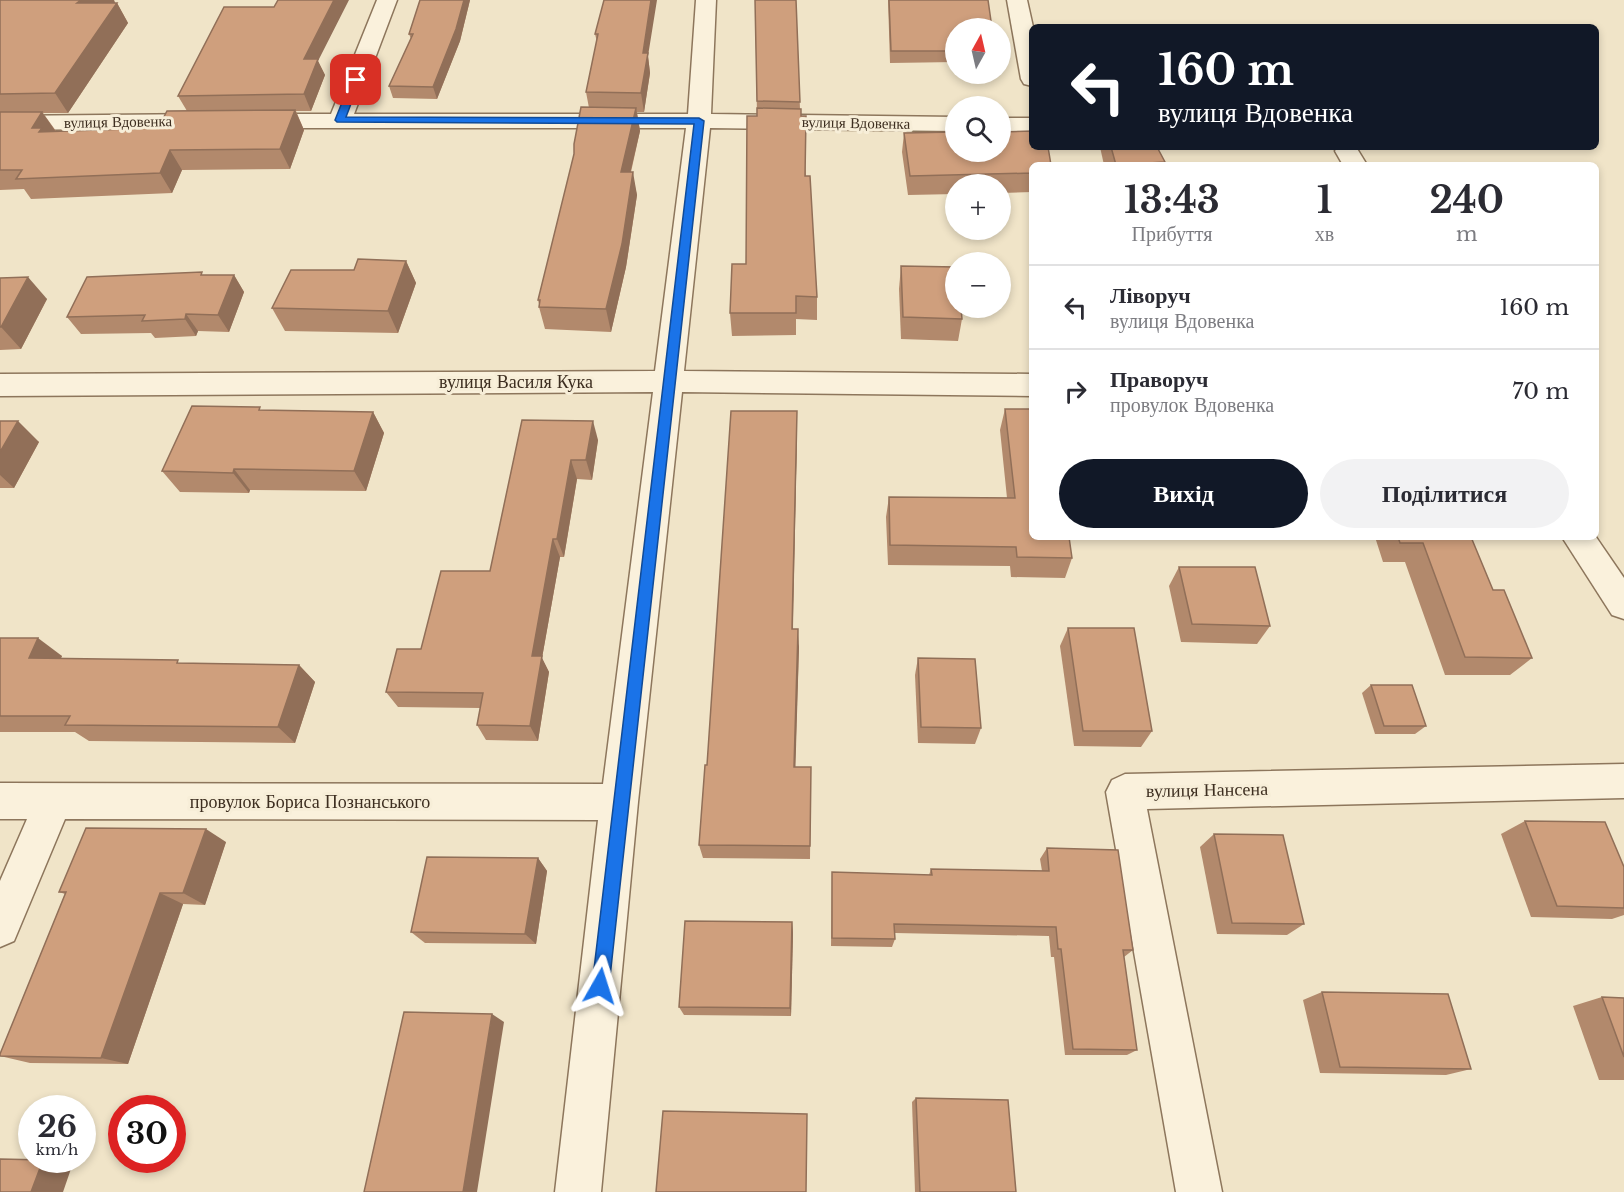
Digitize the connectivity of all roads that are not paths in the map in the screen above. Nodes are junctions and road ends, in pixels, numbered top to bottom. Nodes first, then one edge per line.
1 (387, 0) edge
2 (706, 0) edge
3 (1017, 0) edge
4 (1029, 63) edge
5 (340, 120) junction
6 (699, 121) junction
7 (0, 123) edge
8 (945, 124) edge
9 (1011, 125) edge
10 (1029, 125) edge
11 (668, 381) junction
12 (0, 385) edge
13 (1029, 385) edge
14 (1580, 540) edge
15 (1624, 605) edge
16 (1624, 781) edge
17 (0, 801) edge
18 (53, 802) junction
19 (620, 802) junction
20 (0, 927) edge
21 (579, 1192) edge
22 (1199, 1192) edge

1 - 5 street
2 - 6 street
3 - 4 street
5 - 6 street, вулиця Вдовенка
5 - 7 street, вулиця Вдовенка
6 - 8 street, вулиця Вдовенка
6 - 11 street
9 - 10 street
11 - 12 street, вулиця Василя Кука
11 - 13 street, вулиця Василя Кука
11 - 19 street
14 - 15 street
16 - 22 street, вулиця Нансена
17 - 18 street, провулок Бориса Познанського
18 - 19 street, провулок Бориса Познанського
18 - 20 street
19 - 21 street

